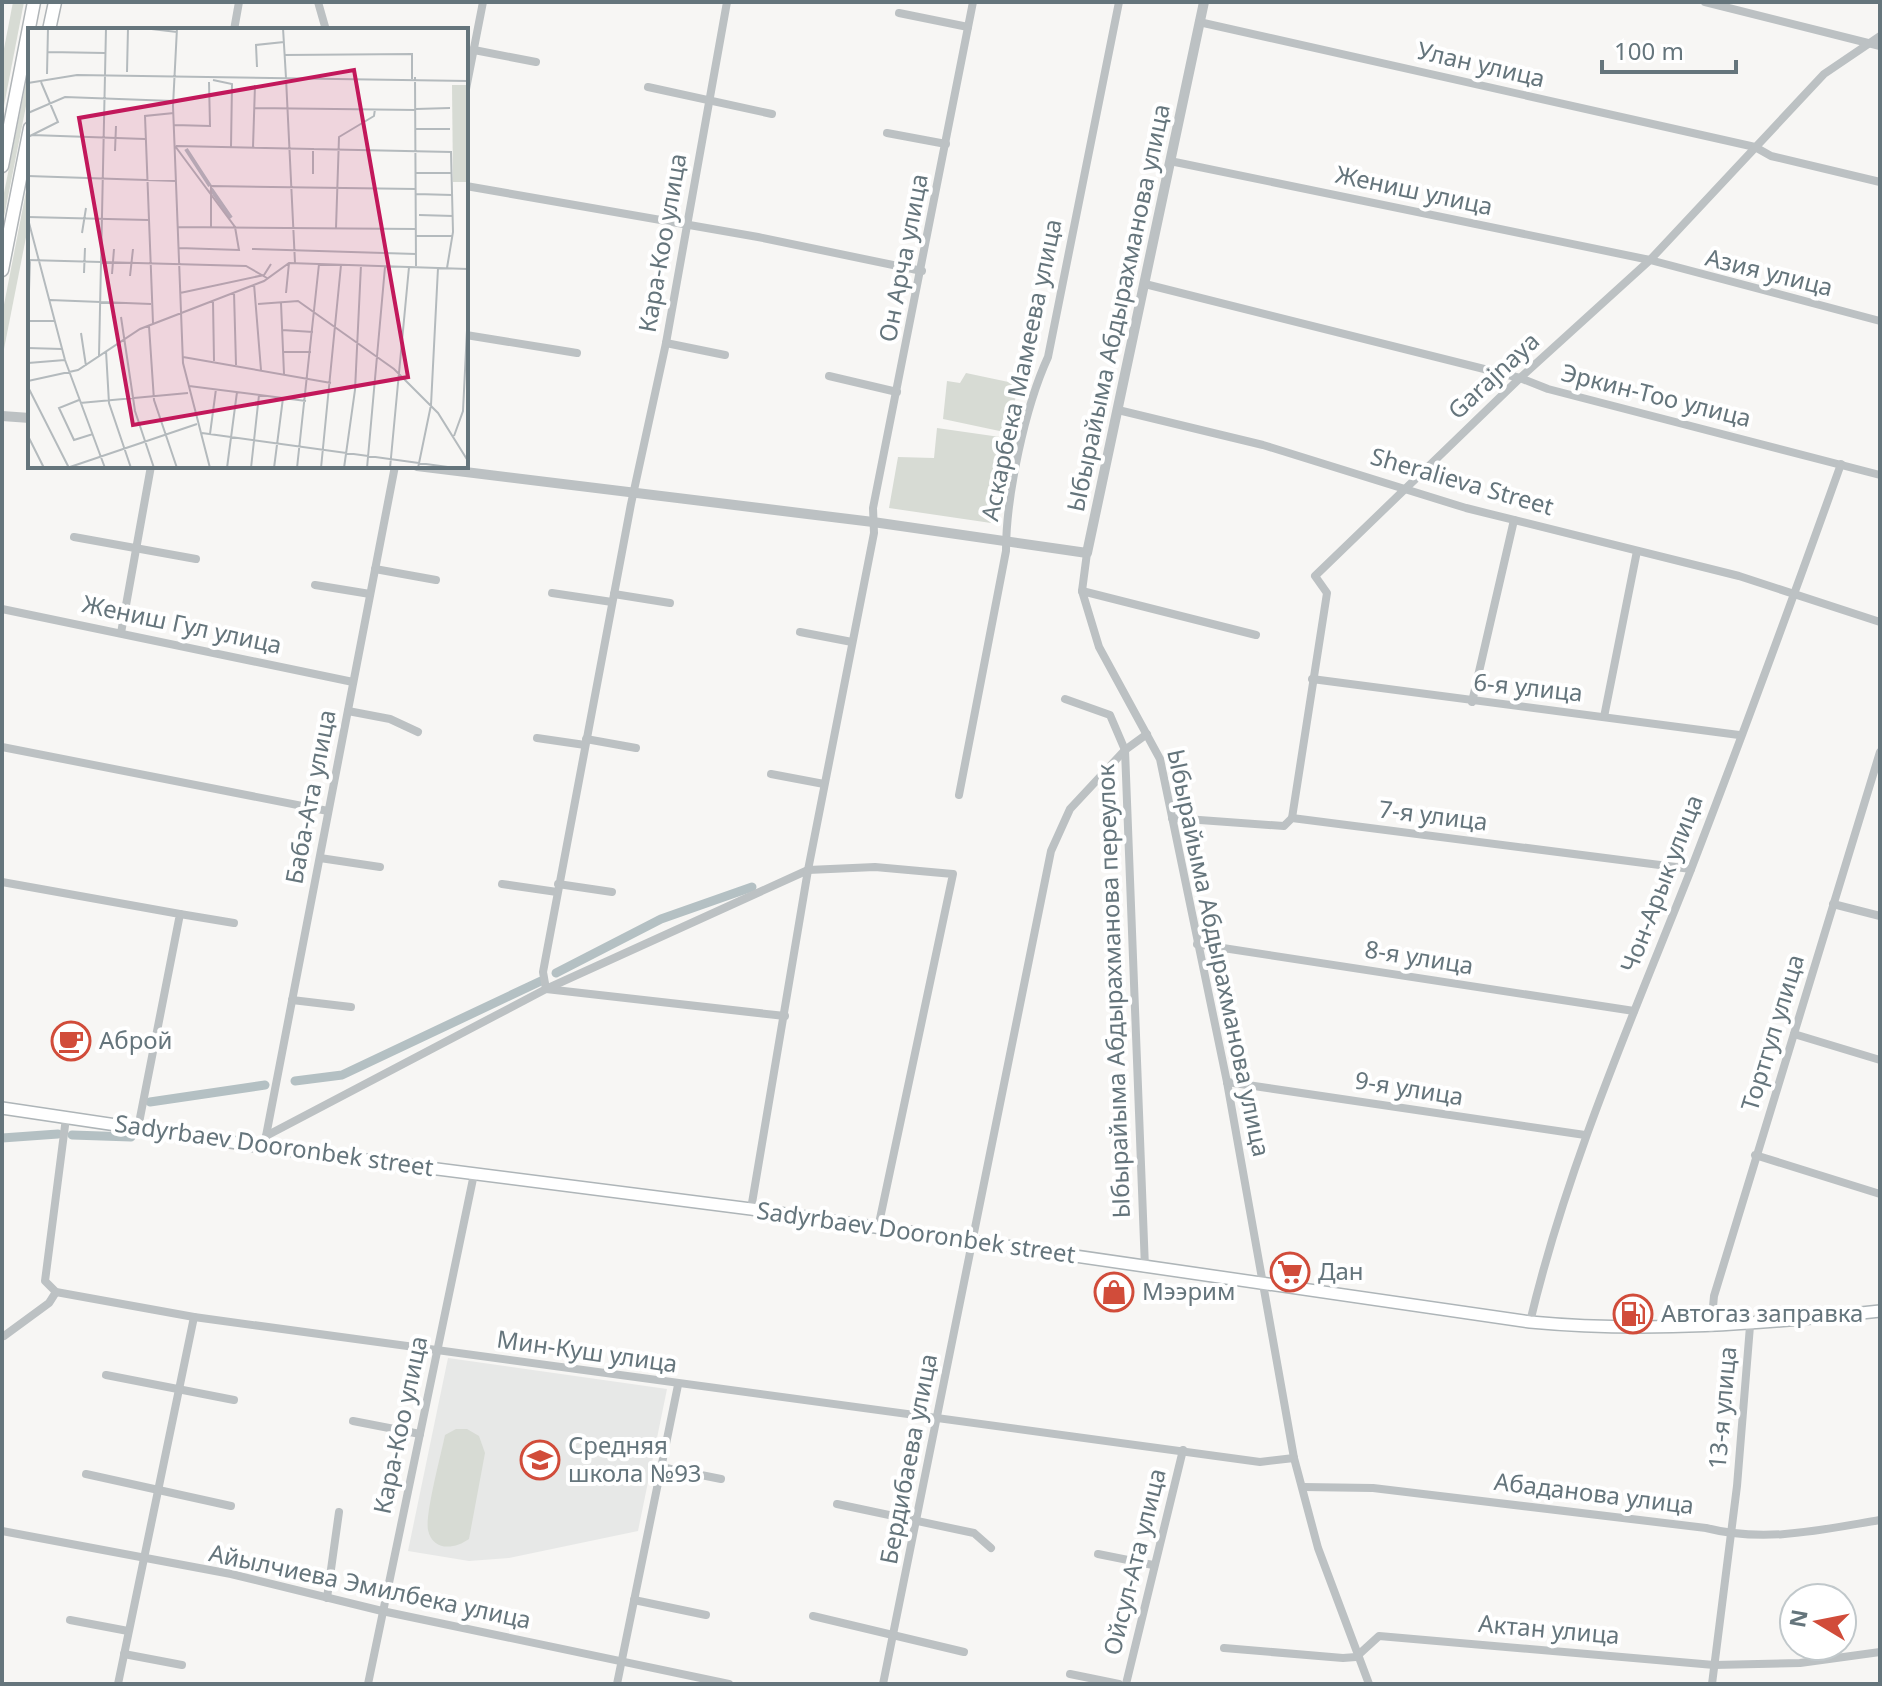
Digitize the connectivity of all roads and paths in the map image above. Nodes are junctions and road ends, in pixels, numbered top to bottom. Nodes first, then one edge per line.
1 (33, 2) edge
2 (55, 2) edge
3 (239, 2) edge
4 (318, 2) edge
5 (483, 2) edge
6 (727, 2) edge
7 (973, 2) edge
8 (1119, 2) edge
9 (1204, 2) edge
10 (1705, 2) edge
11 (899, 13) dead end
12 (1199, 22) junction
13 (968, 27) junction
14 (28, 28) edge
15 (28, 28) edge
16 (49, 28) edge
17 (234, 28) edge
18 (325, 28) edge
19 (1880, 36) edge
20 (1870, 42) junction
21 (1880, 46) edge
22 (470, 51) edge
23 (536, 62) dead end
24 (648, 87) dead end
25 (709, 101) junction
26 (772, 114) dead end
27 (887, 133) dead end
28 (28, 138) edge
29 (946, 144) junction
30 (1755, 147) junction
31 (1170, 161) junction
32 (2, 166) edge
33 (1880, 182) edge
34 (468, 186) edge
35 (686, 227) junction
36 (1650, 260) junction
37 (2, 270) edge
38 (922, 271) junction
39 (1145, 284) junction
40 (1880, 321) edge
41 (468, 335) edge
42 (666, 343) junction
43 (577, 353) dead end
44 (725, 355) dead end
45 (829, 376) dead end
46 (1520, 378) junction
47 (897, 392) junction
48 (1118, 410) junction
49 (2, 416) edge
50 (28, 418) edge
51 (1841, 464) junction
52 (151, 468) edge
53 (395, 468) edge
54 (434, 468) edge
55 (1880, 475) edge
56 (1406, 487) junction
57 (635, 491) junction
58 (1514, 520) junction
59 (873, 522) junction
60 (74, 537) dead end
61 (1006, 539) junction
62 (136, 548) junction
63 (1637, 551) junction
64 (1087, 553) junction
65 (196, 559) dead end
66 (375, 569) junction
67 (436, 580) dead end
68 (315, 585) dead end
69 (1082, 591) junction
70 (552, 593) dead end
71 (370, 594) junction
72 (1794, 594) junction
73 (613, 598) junction
74 (670, 603) dead end
75 (2, 609) edge
76 (1880, 622) edge
77 (800, 632) dead end
78 (121, 633) junction
79 (1256, 635) dead end
80 (852, 642) junction
81 (1312, 679) junction
82 (353, 682) junction
83 (1065, 699) dead end
84 (1472, 702) junction
85 (348, 711) junction
86 (1604, 717) junction
87 (418, 732) dead end
88 (1147, 734) junction
89 (1739, 735) junction
90 (537, 738) dead end
91 (585, 742) junction
92 (2, 747) edge
93 (636, 748) dead end
94 (1125, 750) junction
95 (1880, 752) edge
96 (1878, 766) edge
97 (771, 774) dead end
98 (824, 784) junction
99 (959, 795) dead end
100 (328, 811) junction
101 (1172, 818) junction
102 (1292, 818) junction
103 (320, 858) junction
104 (380, 867) dead end
105 (1691, 869) junction
106 (808, 870) junction
107 (2, 882) edge
108 (502, 884) dead end
109 (558, 888) junction
110 (612, 892) dead end
111 (1833, 904) junction
112 (180, 914) junction
113 (1880, 916) edge
114 (234, 923) dead end
115 (1197, 944) junction
116 (546, 989) junction
117 (292, 1000) junction
118 (351, 1007) dead end
119 (1634, 1011) junction
120 (785, 1016) junction
121 (1794, 1034) junction
122 (1880, 1060) edge
123 (1227, 1082) junction
124 (2, 1108) edge
125 (66, 1118) junction
126 (138, 1128) junction
127 (1585, 1135) junction
128 (265, 1141) junction
129 (1755, 1155) junction
130 (474, 1174) junction
131 (1880, 1194) edge
132 (751, 1209) junction
133 (878, 1228) junction
134 (972, 1241) junction
135 (1145, 1268) junction
136 (1265, 1283) junction
137 (56, 1292) junction
138 (1880, 1311) edge
139 (194, 1317) junction
140 (1530, 1322) junction
141 (1750, 1326) junction
142 (1711, 1328) junction
143 (4, 1336) edge
144 (437, 1351) junction
145 (106, 1375) dead end
146 (678, 1385) junction
147 (180, 1389) junction
148 (234, 1400) dead end
149 (937, 1416) junction
150 (353, 1421) dead end
151 (420, 1434) junction
152 (1183, 1450) junction
153 (1294, 1458) junction
154 (661, 1467) junction
155 (86, 1474) dead end
156 (721, 1479) dead end
157 (1303, 1487) junction
158 (156, 1492) junction
159 (837, 1504) dead end
160 (231, 1506) dead end
161 (339, 1512) dead end
162 (919, 1519) junction
163 (1880, 1520) edge
164 (2, 1531) edge
165 (1730, 1534) junction
166 (991, 1548) dead end
167 (1098, 1554) dead end
168 (143, 1559) junction
169 (1153, 1565) junction
170 (327, 1598) junction
171 (634, 1600) junction
172 (382, 1611) junction
173 (706, 1615) dead end
174 (813, 1616) dead end
175 (70, 1620) dead end
176 (128, 1631) junction
177 (894, 1634) junction
178 (1224, 1648) dead end
179 (964, 1652) dead end
180 (1880, 1652) edge
181 (124, 1654) junction
182 (1356, 1657) junction
183 (621, 1662) junction
184 (182, 1665) dead end
185 (1714, 1665) junction
186 (1070, 1674) dead end
187 (118, 1684) edge
188 (368, 1684) edge
189 (617, 1684) edge
190 (729, 1684) edge
191 (883, 1684) edge
192 (1119, 1684) edge
193 (1126, 1684) edge
194 (1369, 1684) edge
195 (1712, 1684) edge

1 - 14 main road
2 - 16 main road
3 - 17 street
4 - 18 street
5 - 22 street
6 - 25 street, Кара-Коо улица
7 - 13 street, Он Арча улица
8 - 61 street, Аскарбека Мамеева улица
9 - 12 street, Ыбырайыма Абдырахманова улица
10 - 20 street
11 - 13 street
12 - 30 street, Улан улица
12 - 31 street, Ыбырайыма Абдырахманова улица
13 - 29 street, Он Арча улица
15 - 32 main road
19 - 20 street, Garajnaya
20 - 21 street
20 - 30 street, Garajnaya
22 - 23 street
24 - 25 street
25 - 26 street
25 - 35 street, Кара-Коо улица
27 - 29 street
28 - 37 main road
29 - 38 street, Он Арча улица
30 - 33 street, Улан улица
30 - 36 street, Garajnaya
31 - 36 street, Жениш улица
31 - 39 street, Ыбырайыма Абдырахманова улица
34 - 35 street
35 - 38 street
35 - 42 street, Кара-Коо улица
36 - 40 street, Азия улица
36 - 46 street, Garajnaya
38 - 47 street, Он Арча улица
39 - 46 street, Эркин-Тоо улица
39 - 48 street, Ыбырайыма Абдырахманова улица
41 - 43 street
42 - 44 street
42 - 57 street, Кара-Коо улица
45 - 47 street
46 - 51 street, Эркин-Тоо улица
46 - 56 street, Garajnaya
47 - 59 street, Он Арча улица
48 - 56 street, Sheralieva Street
48 - 64 street, Ыбырайыма Абдырахманова улица
49 - 50 street
51 - 55 street, Эркин-Тоо улица
51 - 72 street, Чон-Арык улица
52 - 62 street
53 - 66 street, Баба-Ата улица
54 - 57 street
56 - 58 street, Sheralieva Street
56 - 81 street, Garajnaya
57 - 59 street
57 - 73 street, Кара-Коо улица
58 - 63 street, Sheralieva Street
58 - 84 street
59 - 61 street
59 - 80 street, Он Арча улица
60 - 62 street
61 - 64 street
61 - 99 street, Аскарбека Мамеева улица
62 - 65 street
62 - 78 street
63 - 72 street, Sheralieva Street
63 - 86 street
64 - 69 street, Ыбырайыма Абдырахманова улица
66 - 67 street
66 - 71 street, Баба-Ата улица
68 - 71 street
69 - 79 street
69 - 88 street, Ыбырайыма Абдырахманова улица
70 - 73 street
71 - 82 street, Баба-Ата улица
72 - 76 street, Sheralieva Street
72 - 89 street, Чон-Арык улица
73 - 74 street
73 - 91 street, Кара-Коо улица
75 - 78 street, Жениш Гул улица
77 - 80 street
78 - 82 street, Жениш Гул улица
80 - 98 street, Он Арча улица
81 - 84 street, 6-я улица
81 - 102 street, Garajnaya
82 - 85 street, Баба-Ата улица
83 - 94 street, Ыбырайыма Абдырахманова переулок
84 - 86 street, 6-я улица
85 - 87 street
85 - 100 street, Баба-Ата улица
86 - 89 street, 6-я улица
88 - 94 street, Бердибаева улица
88 - 101 street, Ыбырайыма Абдырахманова улица
89 - 105 street, Чон-Арык улица
90 - 91 street
91 - 93 street
91 - 109 street, Кара-Коо улица
92 - 100 street
94 - 134 street, Бердибаева улица
94 - 135 street, Ыбырайыма Абдырахманова переулок
95 - 96 street, Тортгул улица
96 - 111 street, Тортгул улица
97 - 98 street
98 - 106 street, Он Арча улица
100 - 103 street, Баба-Ата улица
101 - 102 street, 7-я улица
101 - 115 street, Ыбырайыма Абдырахманова улица
102 - 105 street, 7-я улица
103 - 104 street
103 - 117 street, Баба-Ата улица
105 - 119 street, Чон-Арык улица
106 - 116 street
106 - 120 street, Он Арча улица
106 - 133 street
107 - 112 street
108 - 109 street
109 - 110 street
109 - 116 street, Кара-Коо улица
111 - 113 street
111 - 121 street, Тортгул улица
112 - 114 street
112 - 126 street
115 - 119 street, 8-я улица
115 - 123 street, Ыбырайыма Абдырахманова улица
116 - 120 street
116 - 128 street
117 - 118 street
117 - 128 street, Баба-Ата улица
119 - 127 street, Чон-Арык улица
120 - 132 street, Он Арча улица
121 - 122 street
121 - 129 street, Тортгул улица
123 - 127 street, 9-я улица
123 - 136 street, Ыбырайыма Абдырахманова улица
124 - 125 main road, Sadyrbaev Dooronbek street
125 - 126 main road, Sadyrbaev Dooronbek street
125 - 137 street
126 - 128 main road, Sadyrbaev Dooronbek street
127 - 140 street, Чон-Арык улица
128 - 130 main road, Sadyrbaev Dooronbek street
129 - 131 street
129 - 142 street, Тортгул улица
130 - 132 main road, Sadyrbaev Dooronbek street
130 - 144 street, Кара-Коо улица
132 - 133 main road, Sadyrbaev Dooronbek street
133 - 134 main road, Sadyrbaev Dooronbek street
134 - 135 main road, Sadyrbaev Dooronbek street
134 - 149 street, Бердибаева улица
135 - 136 main road, Sadyrbaev Dooronbek street
136 - 140 main road, Sadyrbaev Dooronbek street
136 - 153 street, Ыбырайыма Абдырахманова улица
137 - 139 street, Мин-Куш улица
137 - 143 street
138 - 141 main road, Sadyrbaev Dooronbek street
139 - 144 street, Мин-Куш улица
139 - 147 street
140 - 142 main road, Sadyrbaev Dooronbek street
141 - 142 main road, Sadyrbaev Dooronbek street
141 - 165 street, 13-я улица
144 - 146 street, Мин-Куш улица
144 - 151 street, Кара-Коо улица
145 - 147 street
146 - 149 street, Мин-Куш улица
146 - 154 street
147 - 148 street
147 - 158 street
149 - 152 street, Мин-Куш улица
149 - 162 street, Бердибаева улица
150 - 151 street
151 - 172 street, Кара-Коо улица
152 - 153 street, Мин-Куш улица
152 - 169 street, Ойсул-Ата улица
153 - 157 street, Ыбырайыма Абдырахманова улица
154 - 156 street
154 - 171 street
155 - 158 street
157 - 165 street, Абаданова улица
157 - 182 street, Ыбырайыма Абдырахманова улица
158 - 160 street
158 - 168 street
159 - 162 street
161 - 170 street
162 - 166 street
162 - 177 street, Бердибаева улица
163 - 165 street, Абаданова улица
164 - 168 street, Айылчиева Эмилбека улица
165 - 185 street, 13-я улица
167 - 169 street
168 - 170 street, Айылчиева Эмилбека улица
168 - 176 street
169 - 193 street, Ойсул-Ата улица
170 - 172 street, Айылчиева Эмилбека улица
171 - 173 street
171 - 183 street
172 - 183 street, Айылчиева Эмилбека улица
172 - 188 street, Кара-Коо улица
174 - 177 street
175 - 176 street
176 - 181 street
177 - 179 street
177 - 191 street, Бердибаева улица
178 - 182 street
180 - 185 street, Актан улица
181 - 184 street
181 - 187 street
182 - 185 street, Актан улица
182 - 194 street, Ыбырайыма Абдырахманова улица
183 - 189 street
183 - 190 street, Айылчиева Эмилбека улица
185 - 195 street, 13-я улица
186 - 192 street

